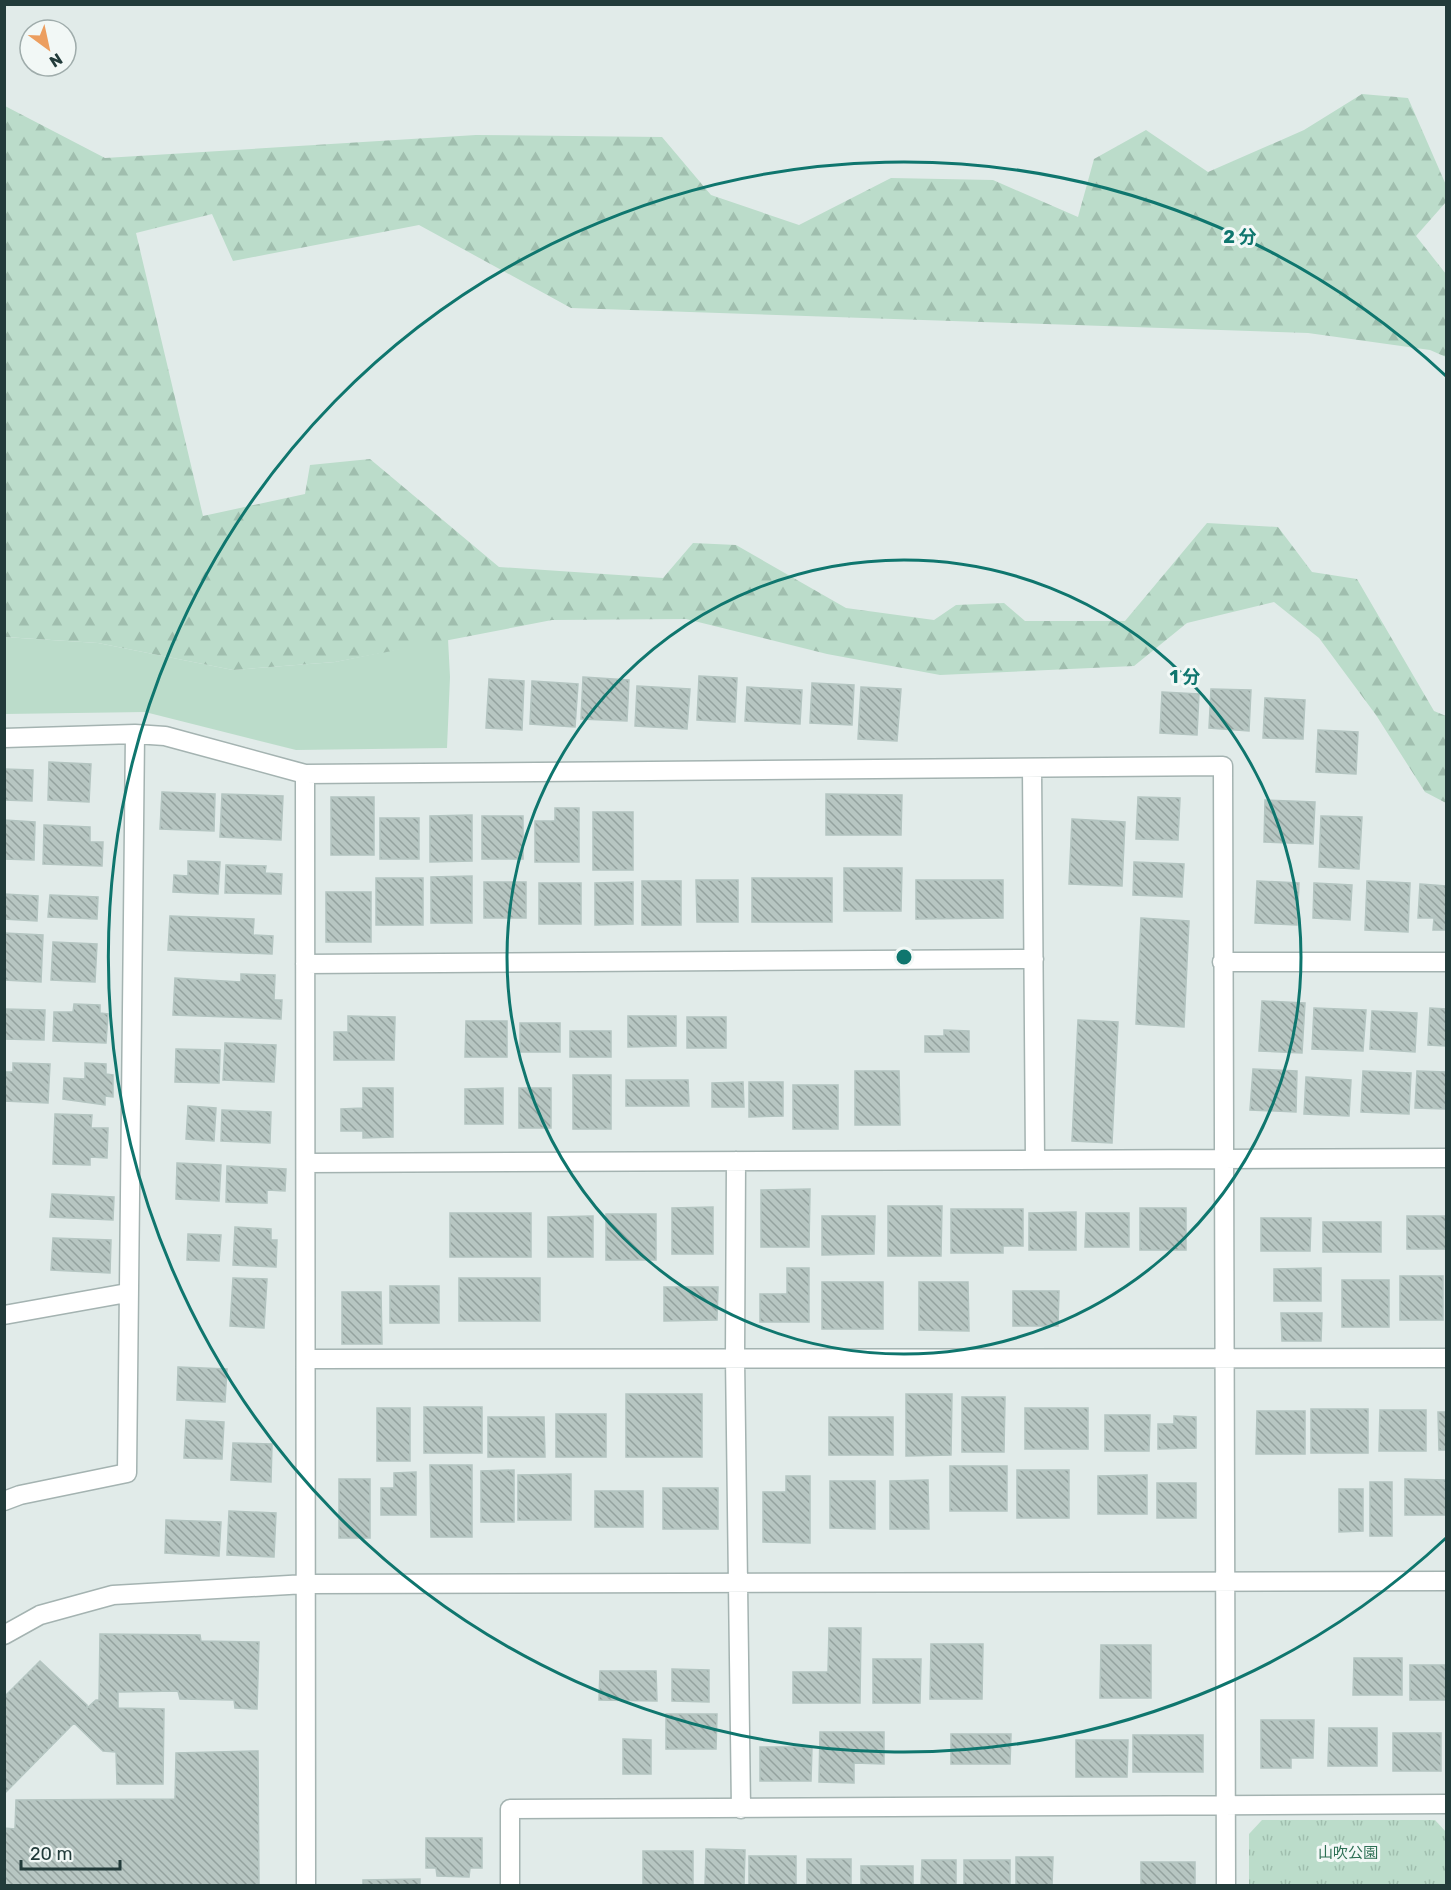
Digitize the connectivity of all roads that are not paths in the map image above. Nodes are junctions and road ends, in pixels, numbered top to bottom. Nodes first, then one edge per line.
1 (135, 734) junction
2 (4, 738) edge
3 (1032, 768) junction
4 (305, 774) junction
5 (1034, 958) junction
6 (1222, 962) junction
7 (1446, 962) edge
8 (305, 964) junction
9 (1224, 1158) junction
10 (1446, 1158) edge
11 (1035, 1160) junction
12 (736, 1161) junction
13 (306, 1162) junction
14 (128, 1293) junction
15 (4, 1315) edge
16 (735, 1358) junction
17 (1446, 1358) edge
18 (306, 1359) junction
19 (1225, 1359) junction
20 (4, 1501) edge
21 (1225, 1581) junction
22 (1446, 1581) edge
23 (737, 1583) junction
24 (306, 1584) junction
25 (4, 1635) edge
26 (1446, 1804) edge
27 (1225, 1805) junction
28 (741, 1809) junction
29 (306, 1886) edge
30 (510, 1886) edge
31 (1226, 1886) edge

1 - 2 street
1 - 4 street
1 - 14 street
3 - 4 street
3 - 5 street
3 - 6 street
4 - 8 street
5 - 8 street
5 - 11 street
6 - 7 street
6 - 9 street
8 - 13 street
9 - 10 street
9 - 11 street
9 - 19 street
11 - 12 street
12 - 13 street
12 - 16 street
13 - 18 street
14 - 15 street
14 - 20 street
16 - 18 street
16 - 19 street
16 - 23 street
17 - 19 street
18 - 24 street
19 - 21 street
21 - 22 street
21 - 23 street
21 - 27 street
23 - 24 street
23 - 28 street
24 - 25 street
24 - 29 street
26 - 27 street
27 - 28 street
27 - 31 street
28 - 30 street

